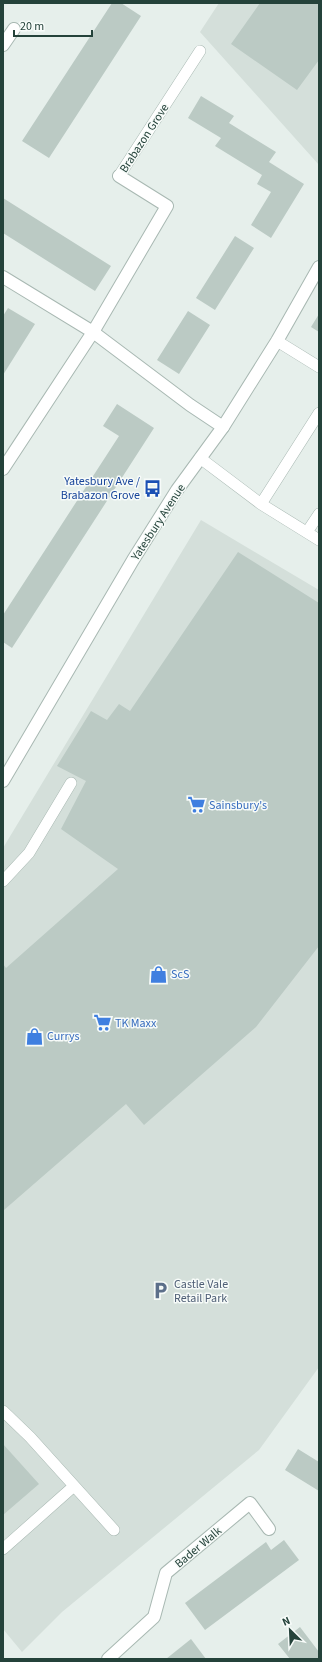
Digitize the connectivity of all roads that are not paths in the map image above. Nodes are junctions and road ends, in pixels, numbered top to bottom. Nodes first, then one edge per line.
1 (14, 29) dead end
2 (3, 45) edge
3 (200, 51) dead end
4 (119, 176) joint
5 (319, 267) edge
6 (3, 277) edge
7 (93, 332) junction
8 (277, 341) junction
9 (319, 366) edge
10 (319, 413) edge
11 (224, 427) junction
12 (200, 458) junction
13 (3, 469) edge
14 (261, 504) junction
15 (319, 514) edge
16 (306, 532) junction
17 (319, 540) edge
18 (5, 775) edge
19 (71, 783) dead end
20 (3, 881) edge
21 (3, 1411) edge
22 (12, 1420) junction
23 (3, 1427) edge
24 (74, 1486) junction
25 (269, 1529) dead end
26 (114, 1530) dead end
27 (3, 1549) edge
28 (108, 1659) edge

1 - 2 street
3 - 4 lane, Brabazon Grove
4 - 7 street, Brabazon Grove
5 - 8 street, Yatesbury Avenue
6 - 7 street
7 - 11 street
7 - 13 street, Brabazon Grove
8 - 9 lane
8 - 11 street, Yatesbury Avenue
10 - 14 lane
11 - 12 street, Yatesbury Avenue
12 - 14 lane
12 - 18 street, Yatesbury Avenue
14 - 16 lane
15 - 16 lane
16 - 17 lane
19 - 20 lane
21 - 22 lane
22 - 23 lane
22 - 24 lane
24 - 26 lane
24 - 27 lane
25 - 28 street, Bader Walk

